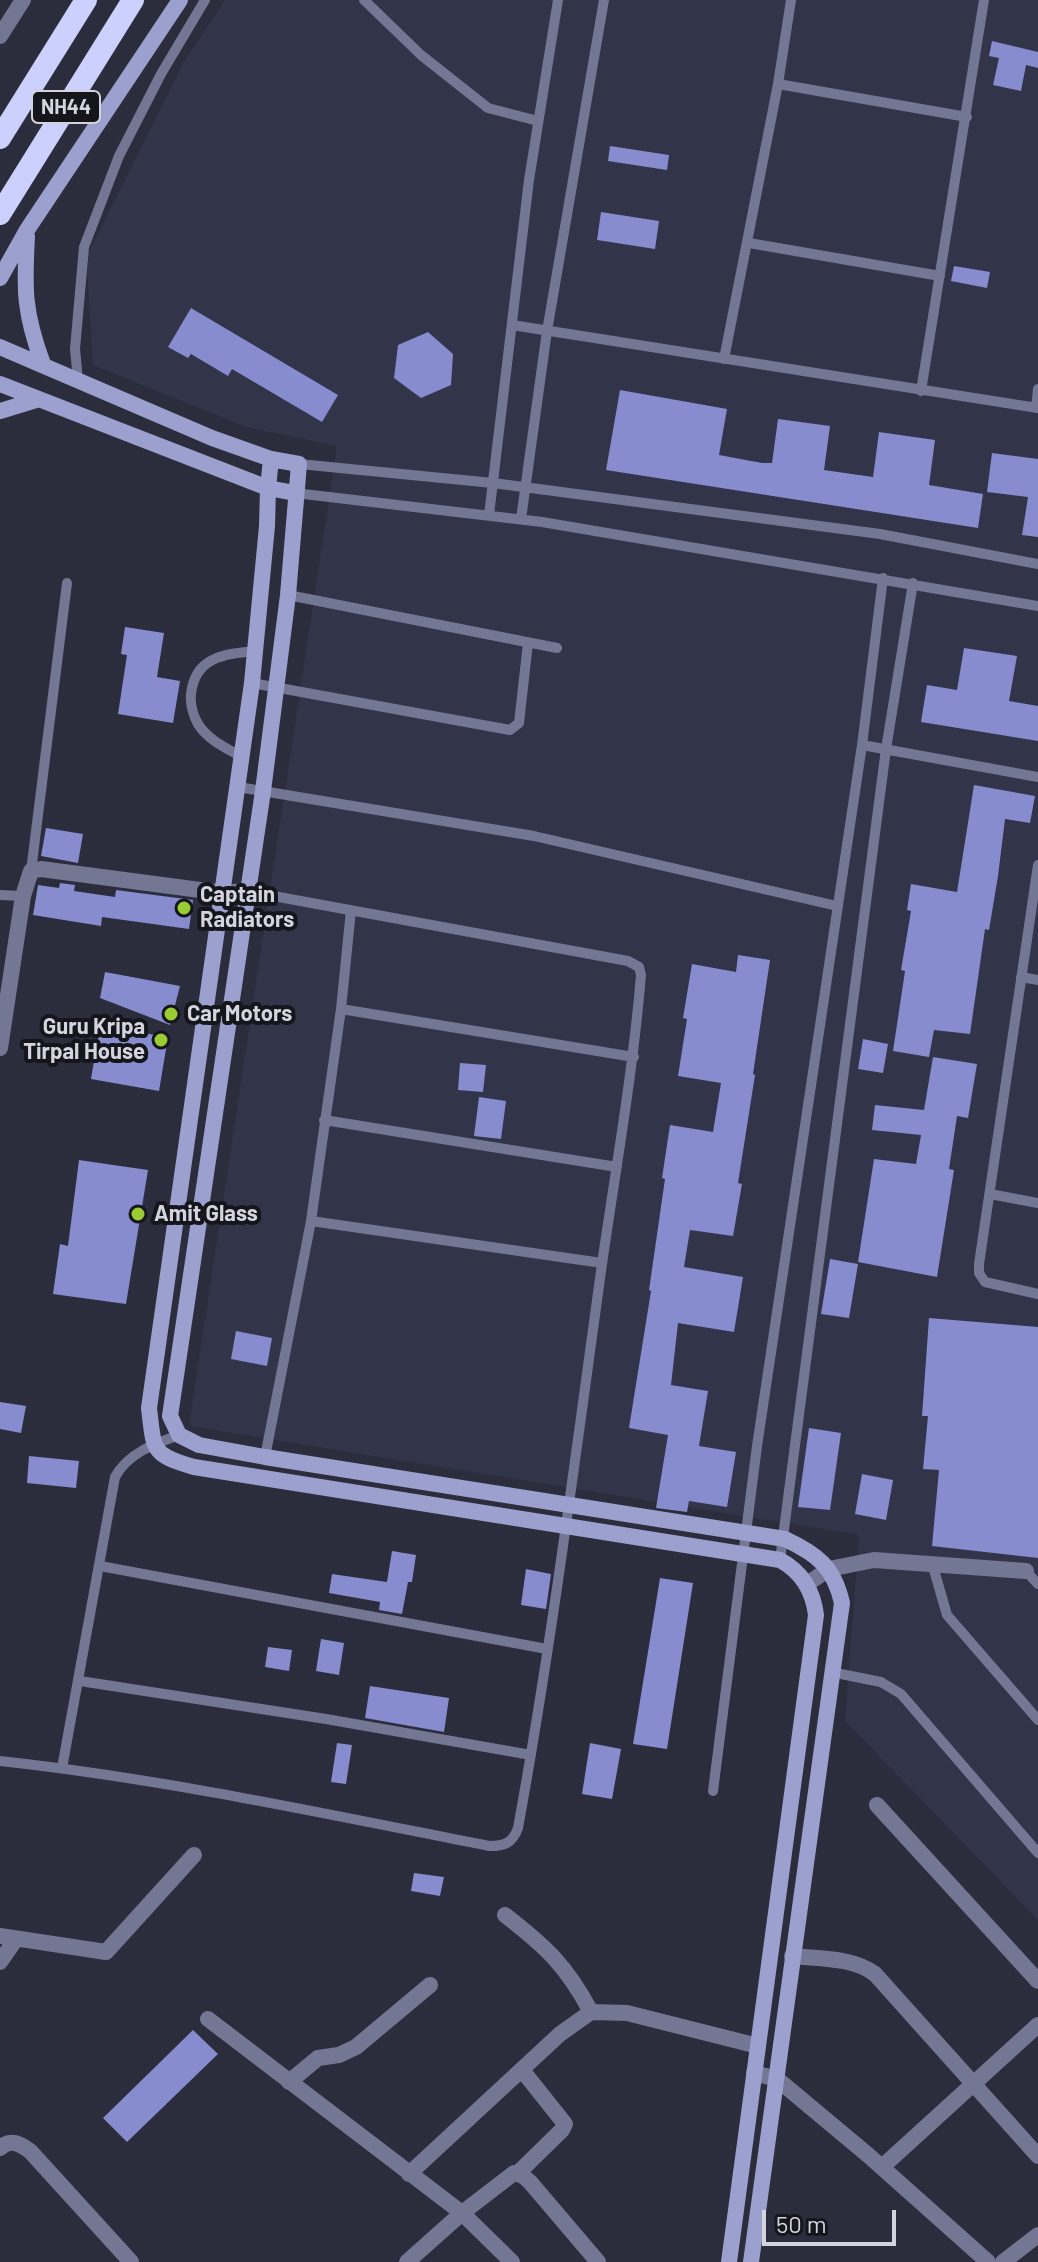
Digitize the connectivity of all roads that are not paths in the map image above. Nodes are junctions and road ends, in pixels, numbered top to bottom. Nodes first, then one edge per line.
1 (23, 0) edge
2 (86, 0) edge
3 (133, 0) edge
4 (180, 0) edge
5 (205, 0) edge
6 (364, 0) edge
7 (558, 0) edge
8 (604, 0) edge
9 (791, 0) edge
10 (984, 0) edge
11 (0, 36) edge
12 (778, 84) junction
13 (967, 117) junction
14 (538, 121) junction
15 (0, 138) edge
16 (0, 214) edge
17 (27, 230) junction
18 (749, 243) junction
19 (940, 276) junction
20 (0, 278) edge
21 (512, 325) junction
22 (547, 331) junction
23 (0, 347) edge
24 (724, 359) junction
25 (43, 364) junction
26 (78, 380) junction
27 (0, 384) edge
28 (1038, 389) edge
29 (921, 391) junction
30 (36, 400) junction
31 (1037, 408) edge
32 (0, 411) edge
33 (271, 459) junction
34 (299, 464) junction
35 (493, 483) junction
36 (525, 487) junction
37 (268, 488) junction
38 (295, 493) junction
39 (489, 515) junction
40 (521, 519) junction
41 (1038, 564) edge
42 (883, 578) junction
43 (67, 583) dead end
44 (913, 583) junction
45 (288, 595) junction
46 (1038, 606) edge
47 (528, 643) junction
48 (557, 648) dead end
49 (255, 651) junction
50 (252, 683) junction
51 (275, 686) junction
52 (862, 745) junction
53 (886, 749) junction
54 (242, 757) junction
55 (1038, 777) edge
56 (238, 787) junction
57 (263, 791) junction
58 (1038, 865) edge
59 (31, 871) junction
60 (1036, 889) edge
61 (246, 891) junction
62 (223, 893) junction
63 (0, 895) edge
64 (23, 896) junction
65 (837, 906) junction
66 (351, 910) junction
67 (1021, 977) junction
68 (1038, 980) edge
69 (341, 1009) junction
70 (0, 1048) edge
71 (634, 1057) junction
72 (324, 1120) junction
73 (617, 1167) junction
74 (990, 1194) junction
75 (1038, 1203) edge
76 (311, 1221) junction
77 (602, 1263) junction
78 (1038, 1294) edge
79 (179, 1435) junction
80 (153, 1444) junction
81 (265, 1457) junction
82 (571, 1504) junction
83 (567, 1526) junction
84 (745, 1531) junction
85 (782, 1539) junction
86 (743, 1555) junction
87 (780, 1560) junction
88 (932, 1563) junction
89 (100, 1566) junction
90 (829, 1569) junction
91 (1026, 1571) joint
92 (807, 1584) junction
93 (1038, 1584) edge
94 (547, 1649) junction
95 (831, 1672) junction
96 (80, 1681) junction
97 (1038, 1720) edge
98 (531, 1755) junction
99 (0, 1761) edge
100 (62, 1768) junction
101 (713, 1791) dead end
102 (877, 1805) dead end
103 (1038, 1853) edge
104 (194, 1855) dead end
105 (505, 1915) dead end
106 (8, 1937) edge
107 (792, 1956) junction
108 (0, 1962) edge
109 (1038, 1981) edge
110 (430, 1985) dead end
111 (591, 2012) junction
112 (208, 2019) dead end
113 (1038, 2025) edge
114 (758, 2046) junction
115 (522, 2070) junction
116 (754, 2073) junction
117 (777, 2079) junction
118 (289, 2082) junction
119 (973, 2083) junction
120 (4, 2140) edge
121 (1038, 2156) edge
122 (882, 2167) junction
123 (518, 2173) junction
124 (409, 2174) junction
125 (462, 2213) junction
126 (1038, 2235) edge
127 (131, 2262) edge
128 (407, 2262) edge
129 (512, 2262) edge
130 (598, 2262) edge
131 (729, 2262) edge
132 (751, 2262) edge
133 (988, 2262) edge
134 (1003, 2262) edge

1 - 11 street
2 - 15 highway, NH44
3 - 16 highway, NH44
4 - 17 main road
5 - 26 lane
6 - 14 lane
7 - 14 lane
8 - 22 lane
9 - 12 lane
10 - 13 lane
12 - 13 lane
12 - 18 lane
13 - 19 lane
14 - 21 lane
17 - 20 main road
17 - 25 main road
18 - 19 lane
18 - 24 lane
19 - 29 lane
21 - 22 lane
21 - 35 lane
22 - 24 lane
22 - 36 lane
23 - 25 main road
24 - 29 lane
25 - 26 main road
26 - 33 main road
27 - 30 main road
28 - 31 lane
29 - 31 lane
30 - 32 main road
30 - 37 main road
33 - 34 main road
33 - 37 main road
34 - 35 lane
34 - 38 main road
35 - 36 lane
35 - 39 lane
36 - 40 lane
36 - 41 lane
37 - 38 main road
37 - 49 main road
38 - 39 lane
38 - 45 main road
39 - 40 lane
40 - 42 lane
42 - 44 lane
42 - 52 lane
43 - 59 lane
44 - 46 lane
44 - 53 lane
45 - 47 lane
45 - 51 main road
47 - 48 lane
47 - 51 lane
49 - 50 main road
49 - 54 lane
50 - 51 lane
50 - 54 main road
51 - 57 main road
52 - 53 lane
52 - 65 lane
53 - 55 lane
53 - 85 lane
54 - 56 main road
56 - 57 lane
56 - 62 main road
57 - 61 main road
57 - 65 lane
58 - 60 lane
59 - 62 street
59 - 64 street
60 - 67 lane
61 - 62 street
61 - 66 lane
61 - 79 main road
62 - 80 main road
63 - 64 lane
64 - 70 street
65 - 84 lane
66 - 69 lane
66 - 71 lane
67 - 68 lane
67 - 74 lane
69 - 71 lane
69 - 72 lane
71 - 73 lane
72 - 73 lane
72 - 76 lane
73 - 77 lane
74 - 75 lane
74 - 78 lane
76 - 77 lane
76 - 81 lane
77 - 82 lane
79 - 80 lane
79 - 81 main road
80 - 83 main road
80 - 89 lane
81 - 82 main road
82 - 83 lane
82 - 84 main road
83 - 86 main road
83 - 94 lane
84 - 85 main road
84 - 86 lane
85 - 87 lane
85 - 90 main road
86 - 87 main road
86 - 101 lane
87 - 92 main road
88 - 90 street
88 - 91 street
88 - 97 lane
89 - 94 lane
89 - 96 lane
90 - 92 street
90 - 95 main road
91 - 93 lane
92 - 114 main road
94 - 98 lane
95 - 103 lane
95 - 107 main road
96 - 98 lane
96 - 100 lane
98 - 100 lane
99 - 100 lane
102 - 109 street
104 - 106 street
105 - 111 street
106 - 108 street
107 - 117 main road
107 - 119 street
110 - 118 street
111 - 114 street
111 - 115 street
112 - 118 street
113 - 119 street
114 - 116 main road
115 - 123 street
115 - 124 street
116 - 117 street
116 - 131 main road
117 - 122 street
117 - 132 main road
118 - 124 street
119 - 121 street
119 - 122 street
120 - 127 street
122 - 133 street
123 - 125 street
123 - 130 street
124 - 125 street
125 - 128 street
125 - 129 street
126 - 134 street

